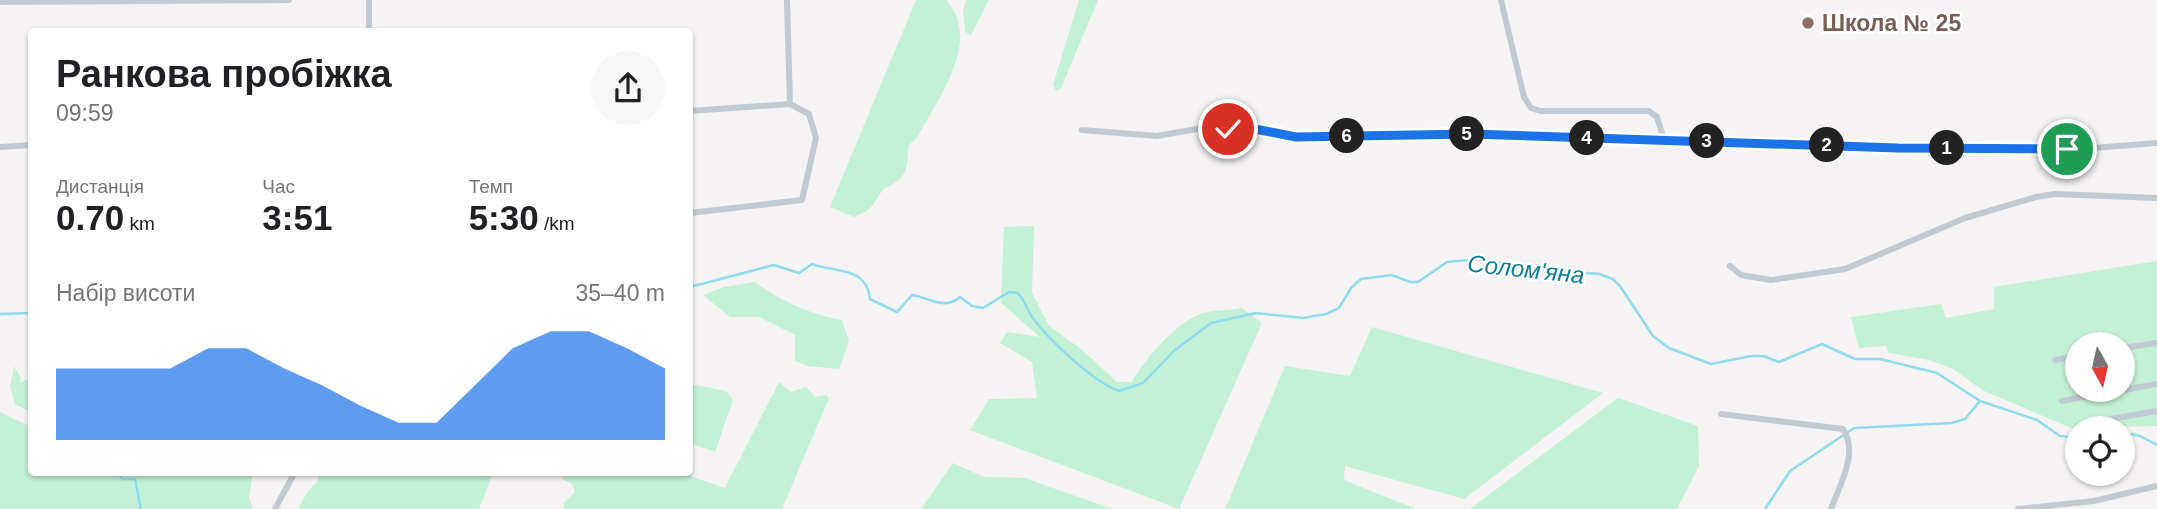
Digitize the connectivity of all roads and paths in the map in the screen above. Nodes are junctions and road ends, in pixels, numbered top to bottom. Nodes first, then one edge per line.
1 (289, 0) edge
2 (369, 0) edge
3 (787, 0) edge
4 (1501, 0) edge
5 (0, 2) edge
6 (369, 28) edge
7 (790, 104) junction
8 (693, 111) edge
9 (1082, 130) dead end
10 (1664, 140) junction
11 (2157, 143) edge
12 (28, 145) edge
13 (0, 147) edge
14 (2157, 198) edge
15 (693, 213) edge
16 (1730, 267) dead end
17 (2157, 343) edge
18 (2135, 346) edge
19 (2065, 358) edge
20 (2055, 360) dead end
21 (2157, 384) edge
22 (2135, 388) edge
23 (2065, 400) edge
24 (2062, 401) dead end
25 (2157, 411) edge
26 (1721, 414) dead end
27 (2128, 416) edge
28 (293, 476) edge
29 (2157, 485) edge
30 (275, 509) edge
31 (1831, 509) edge
32 (2018, 509) edge

1 - 5 street
2 - 6 street
3 - 7 street
4 - 10 street
7 - 8 street
7 - 15 street
9 - 10 street
10 - 11 street
12 - 13 street
14 - 16 street
17 - 18 street
19 - 20 street
21 - 22 street
23 - 24 street
25 - 27 street
26 - 31 street
28 - 30 street
29 - 32 street

